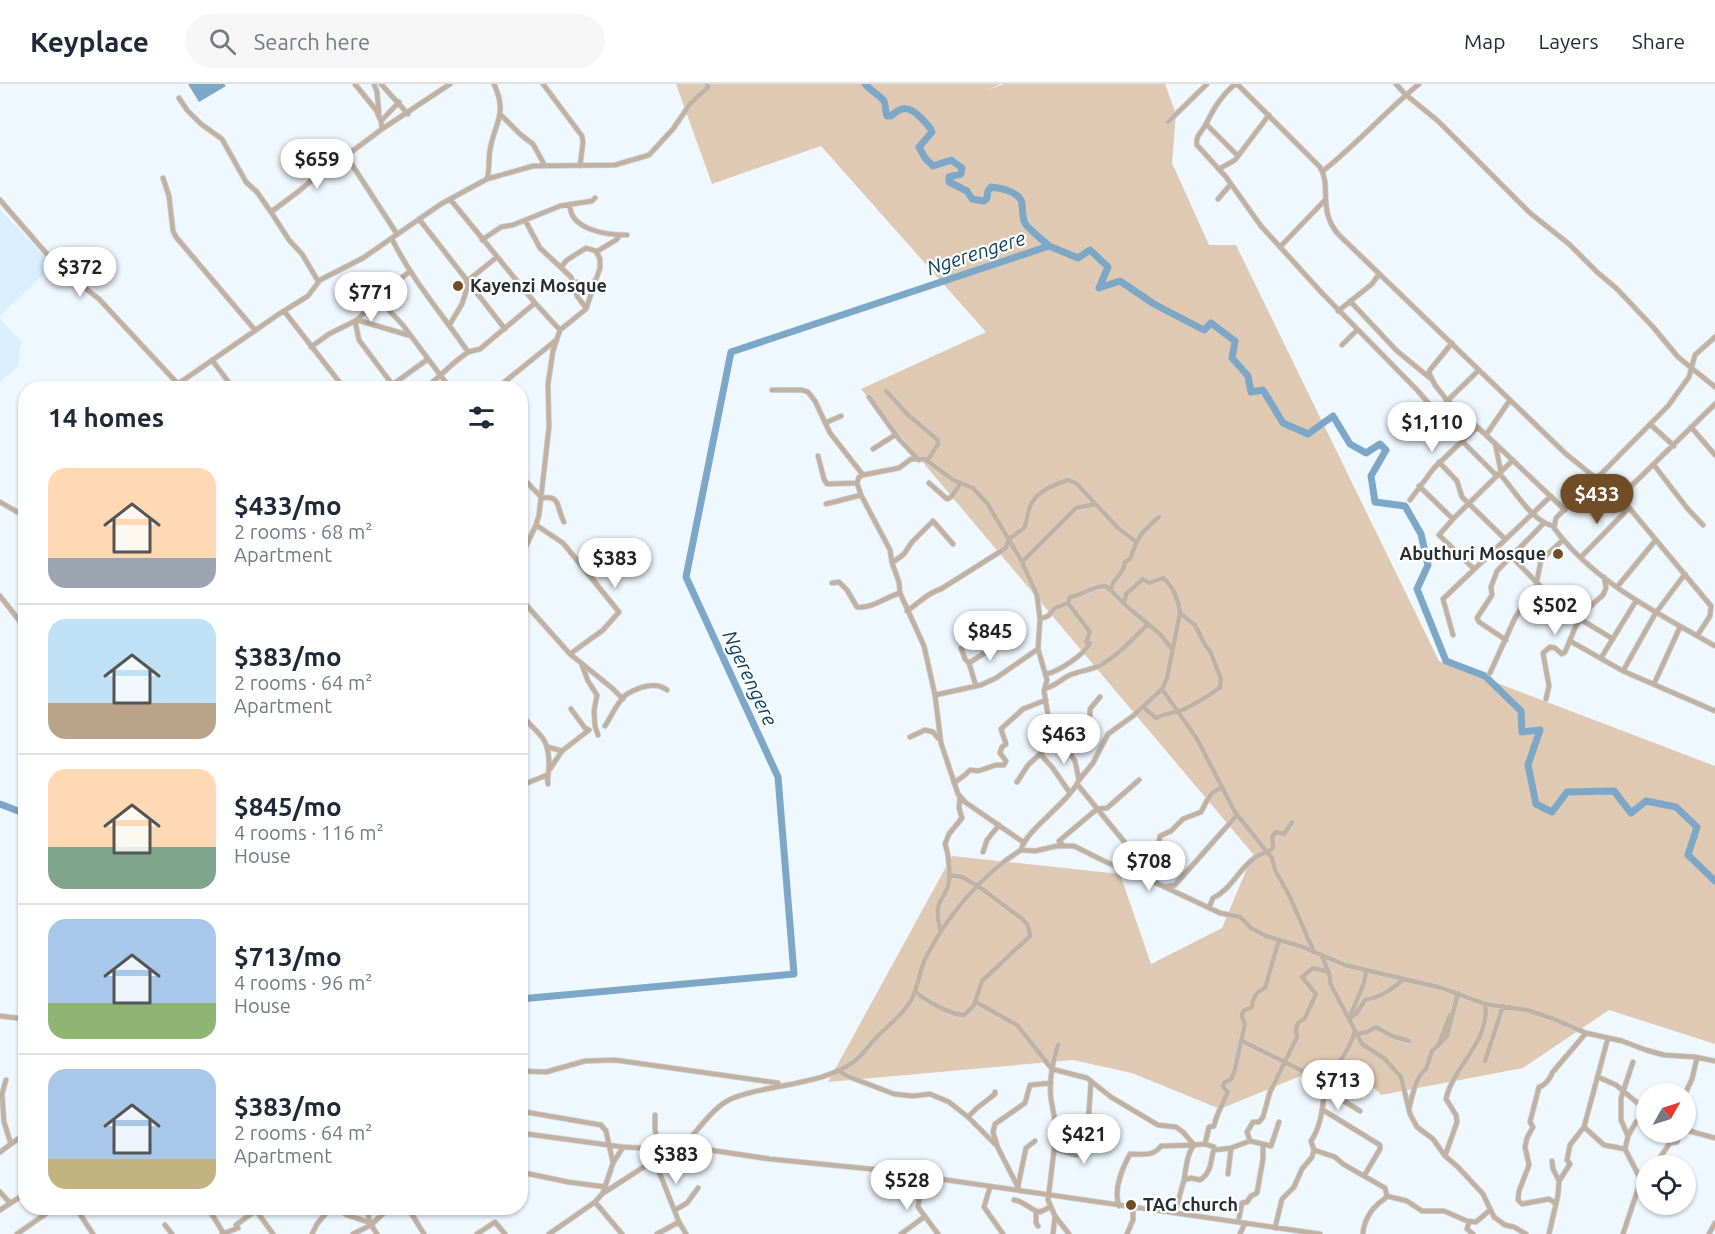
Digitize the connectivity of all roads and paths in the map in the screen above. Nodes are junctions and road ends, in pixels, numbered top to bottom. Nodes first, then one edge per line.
1 (355, 84) edge
2 (374, 84) edge
3 (381, 84) edge
4 (450, 84) edge
5 (494, 84) edge
6 (543, 84) edge
7 (707, 84) edge
8 (1208, 84) edge
9 (1236, 84) edge
10 (1396, 84) edge
11 (1419, 84) edge
12 (1406, 94) junction
13 (179, 98) dead end
14 (399, 102) junction
15 (408, 114) junction
16 (501, 115) junction
17 (1269, 115) junction
18 (380, 118) junction
19 (1167, 122) dead end
20 (1206, 124) junction
21 (382, 129) junction
22 (346, 156) junction
23 (1238, 156) junction
24 (545, 166) junction
25 (580, 166) junction
26 (1219, 169) junction
27 (1323, 171) junction
28 (163, 177) dead end
29 (487, 179) junction
30 (1231, 184) junction
31 (595, 198) dead end
32 (450, 199) junction
33 (0, 200) edge
34 (1218, 200) dead end
35 (1325, 200) junction
36 (570, 204) junction
37 (271, 212) junction
38 (419, 219) junction
39 (525, 220) junction
40 (397, 234) junction
41 (620, 235) junction
42 (627, 236) dead end
43 (392, 239) junction
44 (482, 240) junction
45 (1280, 247) junction
46 (596, 252) junction
47 (497, 257) junction
48 (561, 267) junction
49 (410, 271) junction
50 (1379, 274) junction
51 (597, 278) junction
52 (318, 281) junction
53 (467, 283) junction
54 (574, 284) junction
55 (378, 299) junction
56 (1350, 301) junction
57 (535, 303) junction
58 (586, 308) junction
59 (1338, 310) junction
60 (284, 311) junction
61 (356, 321) junction
62 (450, 324) junction
63 (505, 329) junction
64 (255, 330) junction
65 (560, 330) junction
66 (1357, 330) junction
67 (408, 335) junction
68 (1715, 337) edge
69 (556, 340) junction
70 (1452, 343) junction
71 (1342, 345) dead end
72 (311, 347) junction
73 (468, 352) junction
74 (1695, 355) junction
75 (1677, 356) junction
76 (428, 359) junction
77 (212, 360) junction
78 (1692, 368) junction
79 (1479, 370) junction
80 (440, 375) junction
81 (1432, 380) junction
82 (175, 381) edge
83 (182, 381) edge
84 (228, 381) edge
85 (338, 381) edge
86 (389, 381) edge
87 (400, 381) edge
88 (434, 381) edge
89 (445, 381) edge
90 (505, 381) edge
91 (1715, 387) edge
92 (772, 390) dead end
93 (886, 391) dead end
94 (869, 397) dead end
95 (1510, 400) junction
96 (1447, 401) junction
97 (1715, 404) edge
98 (1437, 412) junction
99 (841, 416) dead end
100 (825, 423) junction
101 (1650, 424) junction
102 (1427, 425) dead end
103 (1477, 427) junction
104 (1691, 427) junction
105 (895, 435) junction
106 (1486, 435) junction
107 (1462, 442) junction
108 (1495, 443) junction
109 (1674, 446) junction
110 (873, 450) dead end
111 (1715, 455) edge
112 (818, 456) dead end
113 (919, 460) junction
114 (1513, 460) junction
115 (927, 461) junction
116 (1439, 462) junction
117 (1654, 465) junction
118 (1499, 474) junction
119 (863, 475) junction
120 (1599, 475) junction
121 (528, 483) edge
122 (857, 483) junction
123 (930, 483) dead end
124 (961, 483) junction
125 (1419, 486) junction
126 (861, 495) junction
127 (1551, 496) junction
128 (1620, 497) junction
129 (542, 498) junction
130 (1410, 500) dead end
131 (0, 502) edge
132 (826, 504) dead end
133 (1095, 504) junction
134 (1468, 505) junction
135 (1629, 508) junction
136 (1564, 510) junction
137 (18, 512) edge
138 (1532, 513) junction
139 (1159, 517) dead end
140 (1453, 519) junction
141 (564, 522) dead end
142 (1544, 523) junction
143 (536, 525) junction
144 (1703, 525) dead end
145 (1554, 526) junction
146 (1009, 539) junction
147 (1505, 539) junction
148 (1563, 540) junction
149 (1136, 541) junction
150 (1655, 541) junction
151 (528, 542) edge
152 (952, 544) dead end
153 (1511, 556) junction
154 (1581, 557) junction
155 (1022, 562) junction
156 (892, 563) junction
157 (1474, 569) junction
158 (1686, 574) junction
159 (1604, 577) junction
160 (832, 583) dead end
161 (1536, 583) junction
162 (1109, 586) junction
163 (1617, 587) junction
164 (900, 593) junction
165 (0, 596) edge
166 (1636, 601) junction
167 (1068, 603) junction
168 (1124, 604) junction
169 (528, 607) edge
170 (1713, 607) edge
171 (907, 611) junction
172 (1180, 613) junction
173 (1655, 614) junction
174 (1581, 618) junction
175 (18, 619) edge
176 (1040, 619) junction
177 (1147, 625) junction
178 (1680, 627) junction
179 (1454, 635) dead end
180 (1697, 636) junction
181 (1613, 639) junction
182 (1506, 640) junction
183 (1570, 641) junction
184 (1715, 646) edge
185 (1011, 647) dead end
186 (961, 648) dead end
187 (1038, 649) junction
188 (1172, 649) junction
189 (570, 654) junction
190 (1029, 654) junction
191 (1601, 658) junction
192 (1042, 660) junction
193 (580, 662) junction
194 (969, 663) junction
195 (1623, 671) junction
196 (1490, 673) dead end
197 (1046, 674) junction
198 (1654, 684) junction
199 (976, 686) junction
200 (1046, 688) junction
201 (1162, 689) junction
202 (667, 690) dead end
203 (936, 695) junction
204 (1100, 697) dead end
205 (623, 699) junction
206 (1546, 699) dead end
207 (1046, 700) junction
208 (1143, 707) junction
209 (571, 709) dead end
210 (1178, 711) junction
211 (1715, 711) edge
212 (528, 721) edge
213 (605, 726) dead end
214 (598, 735) dead end
215 (910, 737) dead end
216 (1061, 739) junction
217 (940, 743) junction
218 (548, 747) junction
219 (562, 751) junction
220 (1040, 754) junction
221 (548, 773) junction
222 (1139, 780) dead end
223 (528, 782) edge
224 (1017, 782) dead end
225 (1078, 782) junction
226 (954, 783) junction
227 (548, 784) dead end
228 (1224, 788) junction
229 (1070, 793) junction
230 (960, 797) junction
231 (1097, 809) junction
232 (1237, 815) junction
233 (1292, 822) dead end
234 (999, 825) junction
235 (1023, 842) junction
236 (1064, 846) junction
237 (1021, 850) junction
238 (983, 852) dead end
239 (1268, 852) junction
240 (1138, 859) junction
241 (949, 875) junction
242 (1152, 881) junction
243 (978, 886) junction
244 (1164, 887) junction
245 (1209, 908) junction
246 (941, 932) junction
247 (1279, 940) junction
248 (1314, 952) junction
249 (1322, 956) junction
250 (1366, 970) junction
251 (1329, 972) junction
252 (1403, 980) junction
253 (915, 991) junction
254 (1458, 993) junction
255 (976, 1002) junction
256 (1485, 1004) junction
257 (1503, 1006) junction
258 (0, 1016) edge
259 (18, 1018) edge
260 (1349, 1019) junction
261 (1356, 1033) junction
262 (1586, 1033) junction
263 (1608, 1038) junction
264 (1242, 1041) junction
265 (1408, 1041) dead end
266 (1438, 1045) junction
267 (1058, 1046) dead end
268 (1432, 1056) dead end
269 (1697, 1058) junction
270 (1485, 1061) dead end
271 (1715, 1061) edge
272 (1286, 1062) junction
273 (1633, 1062) dead end
274 (1052, 1069) junction
275 (838, 1070) junction
276 (528, 1071) edge
277 (1598, 1077) junction
278 (6, 1080) dead end
279 (1091, 1082) junction
280 (788, 1083) junction
281 (1051, 1083) junction
282 (1327, 1083) junction
283 (1690, 1083) edge
284 (1326, 1090) junction
285 (1623, 1091) junction
286 (995, 1092) dead end
287 (1636, 1102) edge
288 (1408, 1108) junction
289 (1323, 1110) junction
290 (1360, 1111) dead end
291 (528, 1112) edge
292 (655, 1115) dead end
293 (968, 1117) junction
294 (1279, 1122) dead end
295 (1636, 1122) edge
296 (1056, 1123) junction
297 (1584, 1127) junction
298 (1696, 1132) edge
299 (528, 1134) edge
300 (1628, 1136) junction
301 (1714, 1136) edge
302 (18, 1139) edge
303 (1035, 1141) dead end
304 (1108, 1141) dead end
305 (1250, 1141) junction
306 (11, 1144) junction
307 (1205, 1144) junction
308 (609, 1145) junction
309 (1194, 1145) junction
310 (682, 1146) junction
311 (997, 1146) junction
312 (1263, 1146) junction
313 (623, 1147) junction
314 (645, 1148) junction
315 (1231, 1148) junction
316 (660, 1149) junction
317 (1055, 1149) junction
318 (1625, 1149) junction
319 (1314, 1150) junction
320 (0, 1152) edge
321 (1213, 1152) dead end
322 (1444, 1156) junction
323 (653, 1161) junction
324 (1552, 1161) dead end
325 (613, 1163) junction
326 (1636, 1170) edge
327 (528, 1174) edge
328 (1228, 1174) dead end
329 (923, 1176) junction
330 (1364, 1176) junction
331 (1184, 1180) junction
332 (1559, 1182) junction
333 (606, 1187) junction
334 (990, 1187) junction
335 (698, 1188) dead end
336 (1019, 1189) junction
337 (0, 1192) edge
338 (603, 1193) junction
339 (1048, 1195) junction
340 (1387, 1196) junction
341 (1636, 1197) edge
342 (18, 1198) edge
343 (1014, 1200) dead end
344 (595, 1202) junction
345 (10, 1203) junction
346 (1555, 1203) junction
347 (1119, 1206) junction
348 (1050, 1207) junction
349 (1133, 1208) junction
350 (0, 1210) edge
351 (675, 1210) junction
352 (1490, 1210) junction
353 (1036, 1211) junction
354 (1175, 1212) junction
355 (44, 1215) edge
356 (81, 1215) edge
357 (211, 1215) edge
358 (248, 1215) edge
359 (261, 1215) edge
360 (325, 1215) edge
361 (349, 1215) edge
362 (368, 1215) edge
363 (380, 1215) edge
364 (412, 1215) edge
365 (1055, 1216) junction
366 (924, 1217) junction
367 (1239, 1218) dead end
368 (1469, 1221) junction
369 (679, 1222) junction
370 (1245, 1223) junction
371 (1715, 1223) edge
372 (371, 1224) junction
373 (165, 1226) dead end
374 (1038, 1226) dead end
375 (1275, 1228) junction
376 (555, 1230) junction
377 (17, 1234) edge
378 (93, 1234) edge
379 (171, 1234) edge
380 (223, 1234) edge
381 (273, 1234) edge
382 (312, 1234) edge
383 (353, 1234) edge
384 (377, 1234) edge
385 (424, 1234) edge
386 (477, 1234) edge
387 (505, 1234) edge
388 (549, 1234) edge
389 (560, 1234) edge
390 (622, 1234) edge
391 (657, 1234) edge
392 (686, 1234) edge
393 (901, 1234) edge
394 (938, 1234) edge
395 (1003, 1234) edge
396 (1053, 1234) edge
397 (1069, 1234) edge
398 (1127, 1234) edge
399 (1240, 1234) edge
400 (1320, 1234) edge
401 (1363, 1234) edge
402 (1473, 1234) edge
403 (1526, 1234) edge
404 (1549, 1234) edge
405 (1625, 1234) edge
406 (1709, 1234) edge

1 - 18 street
2 - 18 street
3 - 14 street
4 - 15 street
5 - 16 street
6 - 25 street
7 - 25 street
8 - 19 street
9 - 17 street
9 - 20 street
10 - 12 street
11 - 12 street
12 - 27 street
12 - 75 street
13 - 37 street
14 - 15 street
14 - 18 street
15 - 21 street
16 - 24 street
16 - 29 street
17 - 23 street
17 - 27 street
18 - 21 street
20 - 23 street
20 - 26 street
21 - 22 street
22 - 37 street
22 - 40 street
23 - 26 street
24 - 25 street
24 - 29 street
26 - 30 street
27 - 35 street
28 - 64 street
29 - 32 street
30 - 34 street
30 - 45 street
31 - 36 street
32 - 38 street
32 - 44 street
33 - 82 street
35 - 45 street
35 - 50 street
36 - 39 street
36 - 41 street
37 - 52 street
38 - 40 street
38 - 53 street
39 - 44 street
39 - 48 street
40 - 43 street
41 - 42 street
41 - 46 street
43 - 49 street
43 - 52 street
44 - 47 street
45 - 59 street
46 - 48 street
46 - 51 street
47 - 53 street
47 - 57 street
48 - 54 street
49 - 55 street
49 - 62 street
50 - 56 street
50 - 70 street
51 - 54 street
51 - 58 street
52 - 60 street
53 - 62 street
53 - 63 street
54 - 58 street
55 - 61 street
55 - 67 street
56 - 59 street
56 - 81 street
57 - 63 street
57 - 65 street
58 - 65 street
59 - 66 street
60 - 64 street
60 - 72 street
61 - 67 street
61 - 72 street
61 - 86 street
62 - 73 street
63 - 73 street
64 - 77 street
65 - 69 street
66 - 71 street
66 - 98 street
67 - 76 street
68 - 74 street
69 - 90 street
69 - 129 street
70 - 79 street
70 - 81 street
72 - 85 street
73 - 80 street
74 - 75 street
74 - 78 street
75 - 78 street
76 - 80 street
76 - 87 street
77 - 83 street
77 - 84 street
78 - 91 street
78 - 101 street
79 - 95 street
79 - 96 street
80 - 88 street
80 - 89 street
81 - 96 street
92 - 100 street
93 - 115 street
94 - 105 street
95 - 106 street
95 - 120 street
96 - 98 street
96 - 103 street
97 - 104 street
98 - 102 street
98 - 107 street
99 - 100 street
100 - 119 street
101 - 109 street
101 - 120 street
103 - 106 street
103 - 107 street
104 - 109 street
104 - 111 street
105 - 110 street
105 - 113 street
106 - 108 street
107 - 116 street
107 - 118 street
108 - 114 street
108 - 118 street
109 - 117 street
112 - 122 street
113 - 115 street
113 - 119 street
114 - 118 street
114 - 127 street
115 - 124 street
116 - 125 street
116 - 134 street
117 - 128 street
117 - 144 street
118 - 134 street
118 - 138 street
119 - 122 street
120 - 128 street
120 - 136 street
121 - 129 street
122 - 126 street
123 - 124 street
124 - 146 street
125 - 130 street
125 - 140 street
126 - 132 street
126 - 156 street
127 - 136 street
127 - 138 street
128 - 135 street
129 - 141 street
129 - 143 street
131 - 137 street
133 - 146 street
133 - 149 street
133 - 155 street
134 - 140 street
134 - 147 street
135 - 150 street
135 - 154 street
136 - 145 street
138 - 142 street
138 - 147 street
139 - 149 street
140 - 157 street
142 - 145 street
142 - 153 street
143 - 151 street
143 - 189 street
145 - 148 street
146 - 155 street
146 - 171 street
147 - 157 street
148 - 154 street
148 - 161 street
149 - 162 street
150 - 158 street
150 - 163 street
152 - 156 street
153 - 161 street
153 - 182 street
154 - 159 street
155 - 176 street
156 - 164 street
157 - 179 street
158 - 170 street
158 - 173 street
159 - 163 street
159 - 174 street
160 - 164 street
161 - 174 street
161 - 182 street
162 - 167 street
162 - 168 street
163 - 166 street
164 - 171 street
165 - 175 street
166 - 173 street
166 - 181 street
167 - 176 street
167 - 197 street
168 - 172 street
168 - 177 street
169 - 189 street
170 - 180 street
171 - 203 street
172 - 188 street
172 - 210 street
173 - 178 street
173 - 195 street
174 - 181 street
174 - 183 street
176 - 187 street
177 - 188 street
177 - 200 street
178 - 180 street
178 - 198 street
180 - 184 street
181 - 191 street
182 - 196 street
183 - 191 street
183 - 206 street
185 - 194 street
186 - 194 street
187 - 190 street
187 - 192 street
188 - 201 street
189 - 193 street
190 - 192 street
190 - 199 street
191 - 195 street
192 - 197 street
193 - 205 street
193 - 214 street
194 - 199 street
195 - 198 street
197 - 200 street
198 - 211 street
199 - 203 street
200 - 207 street
201 - 208 street
201 - 210 street
202 - 205 street
203 - 217 street
204 - 216 street
205 - 213 street
207 - 216 street
207 - 226 street
208 - 210 street
208 - 225 street
209 - 219 street
210 - 228 street
212 - 218 street
215 - 217 street
216 - 220 street
216 - 225 street
217 - 226 street
218 - 219 street
218 - 221 street
219 - 221 street
220 - 224 street
220 - 229 street
221 - 223 street
221 - 227 street
222 - 231 street
225 - 229 street
225 - 231 street
226 - 230 street
228 - 232 street
228 - 240 street
229 - 235 street
230 - 234 street
230 - 241 street
231 - 236 street
231 - 240 street
232 - 239 street
232 - 244 street
233 - 239 street
234 - 235 street
234 - 238 street
235 - 237 street
236 - 237 street
236 - 242 street
237 - 243 street
239 - 245 street
239 - 248 street
240 - 242 street
241 - 243 street
241 - 246 street
242 - 244 street
243 - 246 street
243 - 255 street
244 - 245 street
245 - 247 street
246 - 253 street
247 - 248 street
247 - 264 street
248 - 249 street
249 - 250 street
249 - 251 street
250 - 252 street
250 - 260 street
251 - 260 street
251 - 272 street
252 - 254 street
252 - 260 street
253 - 255 street
253 - 275 street
254 - 256 street
254 - 266 street
255 - 274 street
256 - 257 street
256 - 322 street
257 - 262 street
257 - 270 street
258 - 259 street
260 - 261 street
261 - 265 street
261 - 282 street
261 - 288 street
262 - 263 street
262 - 346 street
263 - 269 street
263 - 277 street
264 - 272 street
264 - 307 street
266 - 268 street
266 - 288 street
267 - 274 street
269 - 271 street
269 - 283 street
272 - 282 street
272 - 305 street
273 - 285 street
274 - 279 street
274 - 281 street
275 - 280 street
275 - 293 street
276 - 280 street
277 - 285 street
277 - 297 street
278 - 306 street
279 - 296 street
279 - 309 street
280 - 310 street
281 - 296 street
281 - 311 street
282 - 284 street
284 - 289 street
284 - 290 street
285 - 287 street
285 - 300 street
286 - 293 street
288 - 322 street
289 - 319 street
289 - 330 street
291 - 308 street
292 - 316 street
293 - 311 street
294 - 312 street
295 - 300 street
296 - 317 street
297 - 318 street
297 - 332 street
298 - 301 street
299 - 308 street
300 - 318 street
302 - 306 street
303 - 336 street
304 - 317 street
305 - 312 street
305 - 315 street
306 - 320 street
307 - 309 street
307 - 315 street
308 - 313 street
308 - 325 street
309 - 331 street
309 - 347 street
310 - 316 street
310 - 329 street
311 - 336 street
312 - 367 street
313 - 314 street
313 - 325 street
314 - 316 street
314 - 323 street
315 - 328 street
317 - 339 street
318 - 326 street
319 - 330 street
319 - 375 street
321 - 331 street
322 - 352 street
323 - 338 street
323 - 351 street
324 - 332 street
325 - 333 street
327 - 333 street
329 - 334 street
329 - 366 street
330 - 340 street
331 - 354 street
332 - 346 street
333 - 338 street
334 - 336 street
334 - 395 street
335 - 351 street
336 - 339 street
337 - 345 street
338 - 344 street
339 - 347 street
339 - 348 street
340 - 368 street
340 - 401 street
341 - 405 street
342 - 345 street
343 - 353 street
344 - 376 street
344 - 390 street
345 - 350 street
346 - 404 street
347 - 349 street
348 - 353 street
348 - 365 street
349 - 354 street
349 - 398 street
351 - 369 street
352 - 368 street
352 - 403 street
353 - 374 street
354 - 370 street
355 - 377 street
356 - 378 street
357 - 380 street
358 - 380 street
359 - 381 street
360 - 382 street
361 - 372 street
362 - 372 street
363 - 372 street
364 - 385 street
365 - 396 street
365 - 397 street
366 - 393 street
366 - 394 street
368 - 402 street
369 - 391 street
369 - 392 street
370 - 375 street
370 - 399 street
371 - 406 street
372 - 383 street
372 - 384 street
373 - 379 street
375 - 400 street
376 - 388 street
376 - 389 street
386 - 387 street

